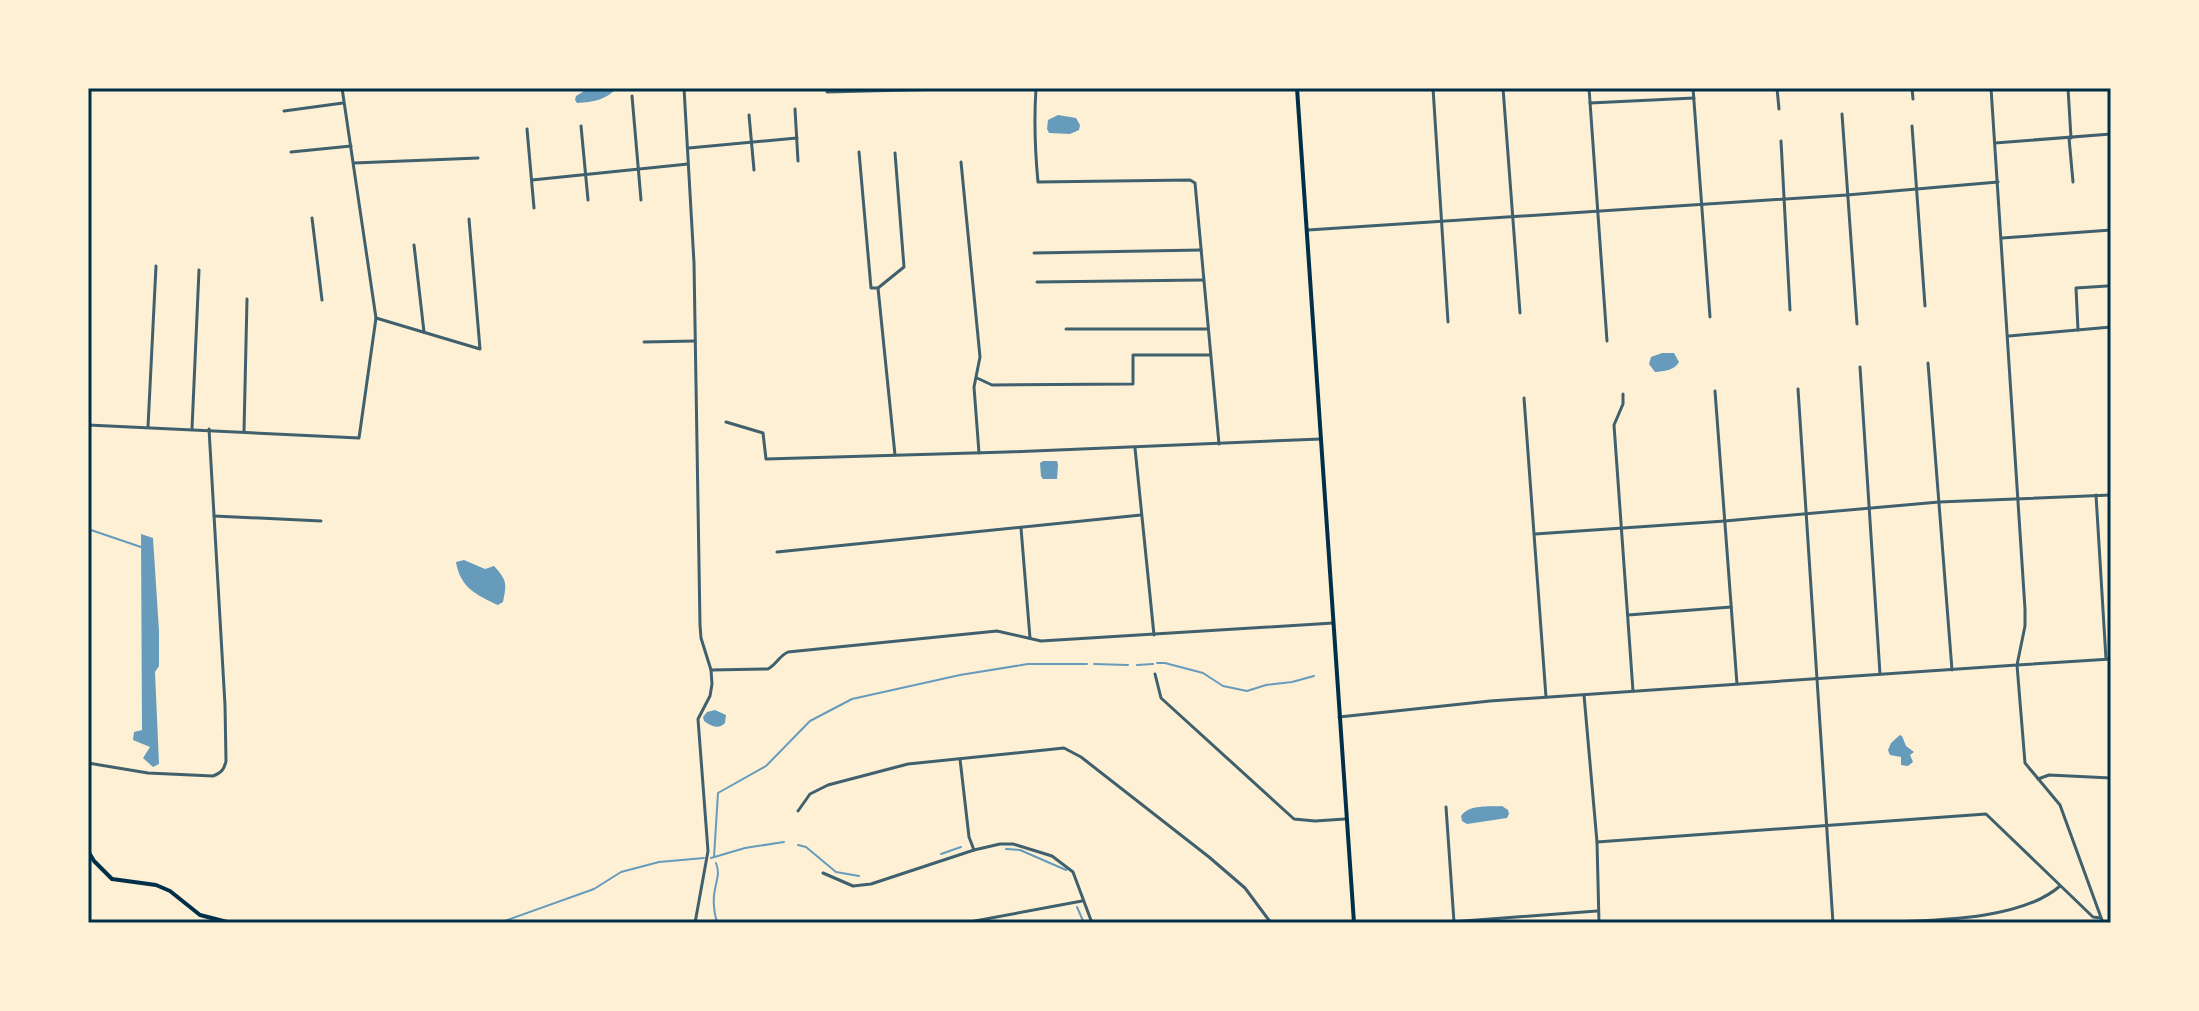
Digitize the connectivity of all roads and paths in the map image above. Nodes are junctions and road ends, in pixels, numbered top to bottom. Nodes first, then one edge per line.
1 (342, 88) edge
2 (684, 88) edge
3 (988, 88) edge
4 (1036, 88) edge
5 (1297, 88) edge
6 (1433, 88) edge
7 (1503, 88) edge
8 (1589, 88) edge
9 (1693, 88) edge
10 (1777, 88) edge
11 (1912, 88) edge
12 (1991, 88) edge
13 (2068, 88) edge
14 (827, 92) dead end
15 (632, 96) dead end
16 (1694, 98) junction
17 (1913, 99) dead end
18 (344, 103) junction
19 (1590, 103) junction
20 (795, 109) dead end
21 (1779, 109) dead end
22 (284, 111) dead end
23 (1842, 114) dead end
24 (749, 115) dead end
25 (581, 126) dead end
26 (1912, 126) dead end
27 (527, 129) dead end
28 (2111, 134) edge
29 (797, 138) junction
30 (2070, 138) junction
31 (1781, 141) dead end
32 (751, 143) junction
33 (1995, 143) junction
34 (351, 146) junction
35 (688, 148) junction
36 (291, 152) dead end
37 (859, 152) dead end
38 (895, 153) dead end
39 (478, 158) dead end
40 (798, 161) dead end
41 (961, 162) dead end
42 (354, 163) junction
43 (688, 164) junction
44 (638, 169) junction
45 (754, 170) dead end
46 (585, 174) junction
47 (532, 180) junction
48 (1998, 182) junction
49 (2073, 182) dead end
50 (1917, 190) junction
51 (1847, 195) junction
52 (1784, 198) junction
53 (588, 200) dead end
54 (641, 200) dead end
55 (1702, 204) junction
56 (534, 208) dead end
57 (1596, 212) junction
58 (1512, 217) junction
59 (312, 218) dead end
60 (469, 219) dead end
61 (1442, 221) junction
62 (1306, 230) junction
63 (2111, 230) edge
64 (2002, 238) junction
65 (414, 245) dead end
66 (1201, 250) junction
67 (1034, 253) dead end
68 (156, 266) dead end
69 (199, 270) dead end
70 (1203, 280) junction
71 (1037, 282) dead end
72 (2107, 286) dead end
73 (878, 288) junction
74 (247, 299) dead end
75 (322, 300) dead end
76 (1925, 306) dead end
77 (1790, 310) dead end
78 (1520, 313) dead end
79 (1710, 317) dead end
80 (376, 318) junction
81 (1448, 322) dead end
82 (1857, 324) dead end
83 (2111, 327) edge
84 (1066, 329) dead end
85 (1208, 329) junction
86 (2078, 330) junction
87 (424, 332) junction
88 (2009, 336) junction
89 (695, 341) junction
90 (1607, 341) dead end
91 (644, 342) dead end
92 (1210, 355) junction
93 (1928, 363) dead end
94 (1860, 367) dead end
95 (975, 377) junction
96 (1798, 389) dead end
97 (1715, 391) dead end
98 (1623, 394) dead end
99 (1524, 398) dead end
100 (726, 422) dead end
101 (88, 425) edge
102 (148, 427) junction
103 (192, 429) junction
104 (209, 429) junction
105 (244, 431) junction
106 (1321, 439) junction
107 (1219, 444) junction
108 (1135, 448) junction
109 (979, 453) junction
110 (895, 455) junction
111 (2096, 495) junction
112 (2111, 495) edge
113 (2018, 498) junction
114 (1939, 502) junction
115 (1869, 508) junction
116 (1806, 514) junction
117 (1141, 515) junction
118 (214, 516) junction
119 (321, 521) dead end
120 (1725, 521) junction
121 (1021, 528) junction
122 (1621, 528) junction
123 (1535, 534) junction
124 (777, 552) dead end
125 (1731, 607) junction
126 (1628, 615) junction
127 (1333, 623) junction
128 (1154, 635) junction
129 (1030, 638) junction
130 (2108, 659) edge
131 (2017, 665) junction
132 (711, 670) junction
133 (1952, 670) junction
134 (1155, 674) dead end
135 (1880, 674) junction
136 (1818, 678) junction
137 (1737, 684) junction
138 (1633, 691) junction
139 (1583, 694) junction
140 (1546, 697) junction
141 (1339, 717) junction
142 (960, 759) junction
143 (88, 763) edge
144 (2111, 778) edge
145 (2038, 779) junction
146 (1446, 807) dead end
147 (798, 811) dead end
148 (1346, 819) junction
149 (1828, 826) junction
150 (1597, 842) junction
151 (974, 850) junction
152 (88, 851) edge
153 (823, 873) dead end
154 (2060, 886) junction
155 (1084, 901) junction
156 (1597, 911) junction
157 (2102, 920) edge
158 (1454, 922) edge
159 (231, 923) edge
160 (695, 923) edge
161 (964, 923) edge
162 (1092, 923) edge
163 (1271, 923) edge
164 (1354, 923) edge
165 (1437, 923) edge
166 (1599, 923) edge
167 (1833, 923) edge
168 (1868, 923) edge

1 - 18 street
2 - 35 street
3 - 14 street
4 - 66 street
5 - 62 main road
6 - 61 street
7 - 58 street
8 - 19 street
9 - 16 street
10 - 21 street
11 - 17 street
12 - 33 street
13 - 30 street
15 - 44 street
16 - 19 street
16 - 55 street
18 - 22 street
18 - 34 street
19 - 57 street
20 - 29 street
23 - 51 street
24 - 32 street
25 - 46 street
26 - 50 street
27 - 47 street
28 - 30 street
29 - 32 street
29 - 40 street
30 - 33 street
30 - 49 street
31 - 52 street
32 - 35 street
32 - 45 street
33 - 48 street
34 - 36 street
34 - 42 street
35 - 43 street
37 - 73 street
38 - 73 street
39 - 42 street
41 - 95 street
42 - 80 street
43 - 44 street
43 - 89 street
44 - 46 street
44 - 54 street
46 - 47 street
46 - 53 street
47 - 56 street
48 - 50 street
48 - 64 street
50 - 51 street
50 - 76 street
51 - 52 street
51 - 82 street
52 - 55 street
52 - 77 street
55 - 57 street
55 - 79 street
57 - 58 street
57 - 90 street
58 - 61 street
58 - 78 street
59 - 75 street
60 - 87 street
61 - 62 street
61 - 81 street
62 - 106 main road
63 - 64 street
64 - 88 street
65 - 87 street
66 - 67 street
66 - 70 street
68 - 102 street
69 - 103 street
70 - 71 street
70 - 85 street
72 - 86 street
73 - 110 street
74 - 105 street
80 - 87 street
80 - 105 street
83 - 86 street
84 - 85 street
85 - 92 street
86 - 88 street
88 - 113 street
89 - 91 street
89 - 132 street
92 - 95 street
92 - 107 street
93 - 114 street
94 - 115 street
95 - 109 street
96 - 116 street
97 - 120 street
98 - 122 street
99 - 123 street
100 - 110 street
101 - 102 street
102 - 103 street
103 - 104 street
104 - 105 street
104 - 118 street
106 - 107 street
106 - 127 main road
107 - 108 street
108 - 109 street
108 - 117 street
109 - 110 street
111 - 112 street
111 - 113 street
111 - 130 street
113 - 114 street
113 - 131 street
114 - 115 street
114 - 133 street
115 - 116 street
115 - 135 street
116 - 120 street
116 - 136 street
117 - 121 street
117 - 128 street
118 - 119 street
118 - 143 street
120 - 122 street
120 - 125 street
121 - 124 street
121 - 129 street
122 - 123 street
122 - 126 street
123 - 140 street
125 - 126 street
125 - 137 street
126 - 138 street
127 - 128 street
127 - 141 main road
128 - 129 street
129 - 132 street
130 - 131 street
131 - 133 street
131 - 145 street
132 - 160 street
133 - 135 street
134 - 148 street
135 - 136 street
136 - 137 street
136 - 149 street
137 - 138 street
138 - 139 street
139 - 140 street
139 - 150 street
140 - 141 street
141 - 148 main road
142 - 147 street
142 - 151 street
142 - 163 street
144 - 145 street
145 - 157 street
146 - 158 street
148 - 164 main road
149 - 150 street
149 - 154 street
149 - 167 street
150 - 156 street
151 - 153 street
151 - 155 street
152 - 159 main road
154 - 157 street
154 - 168 street
155 - 161 street
155 - 162 street
156 - 158 street
156 - 166 street
158 - 165 street

